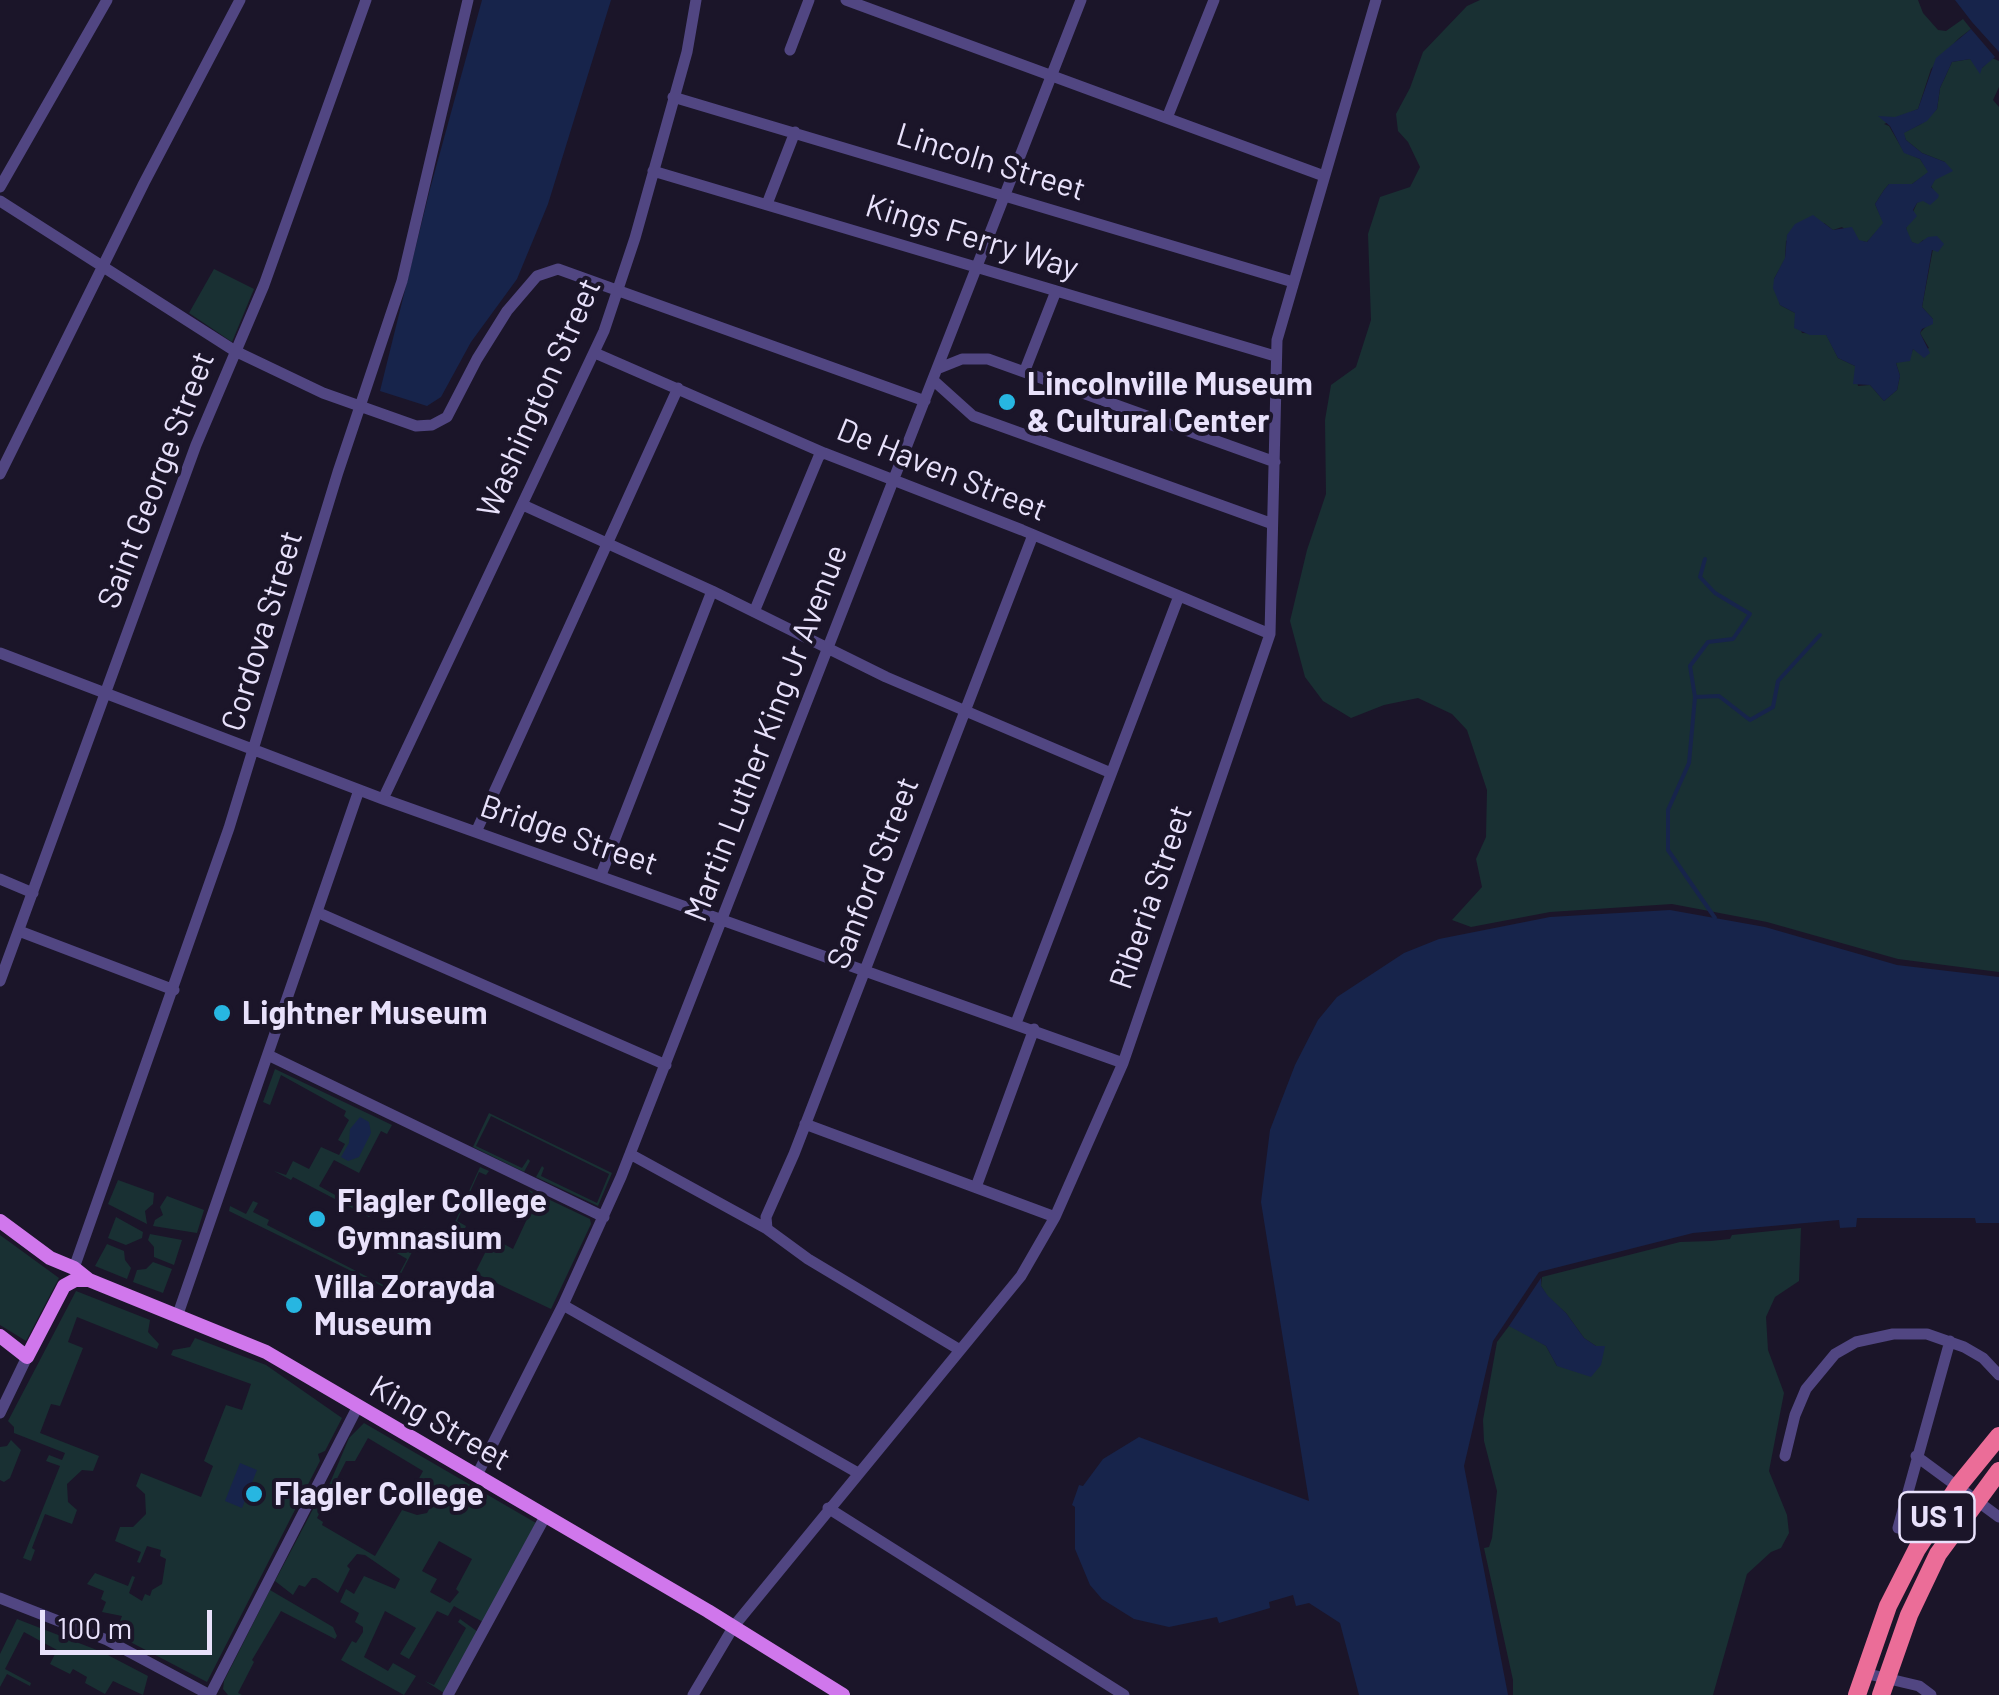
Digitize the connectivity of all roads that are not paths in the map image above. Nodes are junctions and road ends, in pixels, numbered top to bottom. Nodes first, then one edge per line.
1 (108, 0) edge
2 (240, 0) edge
3 (366, 0) edge
4 (468, 0) edge
5 (696, 0) edge
6 (808, 0) edge
7 (846, 0) edge
8 (1080, 0) edge
9 (1214, 0) edge
10 (1376, 0) edge
11 (790, 50) dead end
12 (1052, 76) junction
13 (672, 97) junction
14 (1167, 118) junction
15 (795, 132) junction
16 (653, 171) junction
17 (1324, 176) junction
18 (0, 187) edge
19 (1005, 195) junction
20 (0, 201) edge
21 (768, 204) junction
22 (103, 265) junction
23 (977, 266) junction
24 (1294, 282) junction
25 (618, 290) junction
26 (1056, 291) junction
27 (235, 350) junction
28 (595, 352) junction
29 (1275, 356) junction
30 (1025, 370) junction
31 (935, 374) junction
32 (678, 388) junction
33 (925, 400) junction
34 (359, 407) junction
35 (824, 453) junction
36 (1275, 462) junction
37 (0, 474) edge
38 (893, 480) junction
39 (523, 505) junction
40 (1270, 523) junction
41 (1032, 535) junction
42 (608, 544) junction
43 (712, 591) junction
44 (1179, 596) junction
45 (754, 612) junction
46 (1270, 634) junction
47 (826, 648) junction
48 (0, 653) edge
49 (104, 694) junction
50 (965, 712) junction
51 (255, 750) junction
52 (1111, 774) junction
53 (359, 790) junction
54 (383, 799) junction
55 (476, 832) junction
56 (601, 875) junction
57 (0, 879) edge
58 (33, 893) junction
59 (318, 913) junction
60 (723, 919) junction
61 (20, 930) junction
62 (864, 970) junction
63 (0, 981) edge
64 (174, 990) junction
65 (1016, 1023) junction
66 (1034, 1029) junction
67 (268, 1055) junction
68 (1123, 1063) junction
69 (666, 1065) junction
70 (805, 1124) junction
71 (630, 1154) junction
72 (976, 1187) junction
73 (604, 1217) junction
74 (1056, 1217) junction
75 (0, 1220) edge
76 (766, 1229) junction
77 (50, 1258) junction
78 (74, 1268) junction
79 (89, 1280) junction
80 (64, 1286) junction
81 (563, 1305) junction
82 (178, 1314) junction
83 (0, 1336) edge
84 (1950, 1341) junction
85 (960, 1350) junction
86 (27, 1356) junction
87 (1999, 1375) edge
88 (357, 1408) junction
89 (0, 1413) edge
90 (1999, 1436) edge
91 (1785, 1456) dead end
92 (1916, 1456) junction
93 (1999, 1470) edge
94 (858, 1472) junction
95 (478, 1476) junction
96 (1958, 1485) junction
97 (1976, 1498) junction
98 (828, 1508) junction
99 (546, 1515) junction
100 (1999, 1517) edge
101 (1898, 1528) dead end
102 (0, 1598) edge
103 (734, 1626) junction
104 (1864, 1673) junction
105 (1884, 1687) edge
106 (210, 1695) edge
107 (448, 1695) edge
108 (694, 1695) edge
109 (843, 1695) edge
110 (1124, 1695) edge
111 (1858, 1695) edge
112 (1931, 1695) edge

1 - 18 street
2 - 22 street
3 - 27 street, Saint George Street
4 - 34 street, Cordova Street
5 - 13 street, Washington Street
6 - 11 street
7 - 12 street
8 - 12 street, Martin Luther King Jr Avenue
9 - 14 street
10 - 17 street, Riberia Street
12 - 14 street
12 - 19 street, Martin Luther King Jr Avenue
13 - 15 street, Lincoln Street
13 - 16 street, Washington Street
14 - 17 street
15 - 19 street, Lincoln Street
15 - 21 street
16 - 21 street, Kings Ferry Way
16 - 25 street, Washington Street
17 - 24 street, Riberia Street
19 - 23 street, Martin Luther King Jr Avenue
19 - 24 street, Lincoln Street
20 - 22 street
21 - 23 street, Kings Ferry Way
22 - 27 street
22 - 37 street
23 - 26 street, Kings Ferry Way
23 - 31 street, Martin Luther King Jr Avenue
24 - 29 street, Riberia Street
25 - 28 street, Washington Street
25 - 33 street
25 - 34 street
26 - 29 street, Kings Ferry Way
26 - 30 street
27 - 34 street
27 - 49 street, Saint George Street
28 - 32 street, De Haven Street
28 - 39 street, Washington Street
29 - 36 street, Riberia Street
30 - 31 street
30 - 36 street
31 - 33 street, Martin Luther King Jr Avenue
31 - 40 street
32 - 35 street, De Haven Street
32 - 42 street
33 - 38 street, Martin Luther King Jr Avenue
34 - 51 street, Cordova Street
35 - 38 street, De Haven Street
35 - 45 street
36 - 40 street, Riberia Street
38 - 41 street, De Haven Street
38 - 47 street, Martin Luther King Jr Avenue
39 - 42 street
39 - 54 street, Washington Street
40 - 46 street, Riberia Street
41 - 44 street, De Haven Street
41 - 50 street, Sanford Street
42 - 43 street
42 - 55 street
43 - 45 street
43 - 56 street
44 - 46 street, De Haven Street
44 - 52 street
45 - 47 street
46 - 68 street, Riberia Street
47 - 50 street
47 - 60 street, Martin Luther King Jr Avenue
48 - 49 street, Bridge Street
49 - 51 street, Bridge Street
49 - 58 street, Saint George Street
50 - 52 street
50 - 62 street, Sanford Street
51 - 53 street, Bridge Street
51 - 64 street, Cordova Street
52 - 65 street
53 - 54 street, Bridge Street
53 - 59 street
54 - 55 street, Bridge Street
55 - 56 street, Bridge Street
56 - 60 street, Bridge Street
57 - 58 street
58 - 61 street, Saint George Street
59 - 67 street
59 - 69 street
60 - 62 street, Bridge Street
60 - 69 street, Martin Luther King Jr Avenue
61 - 63 street, Saint George Street
61 - 64 street
62 - 65 street, Bridge Street
62 - 70 street, Sanford Street
64 - 78 street, Cordova Street
65 - 66 street, Bridge Street
66 - 68 street, Bridge Street
66 - 72 street
67 - 73 street
67 - 82 street
68 - 74 street, Riberia Street
69 - 71 street, Martin Luther King Jr Avenue
70 - 72 street
70 - 76 street, Sanford Street
71 - 73 street, Martin Luther King Jr Avenue
71 - 76 street
72 - 74 street
73 - 81 street, Martin Luther King Jr Avenue
74 - 85 street, Riberia Street
75 - 77 main road, King Street
76 - 85 street
77 - 78 main road, King Street
77 - 80 main road
78 - 79 main road, King Street
79 - 80 main road
79 - 82 main road, King Street
80 - 86 main road
81 - 94 street
81 - 95 street, Martin Luther King Jr Avenue
82 - 88 main road, King Street
83 - 86 main road
84 - 87 street
84 - 91 street
84 - 92 street
85 - 94 street, Riberia Street
86 - 89 street
88 - 95 main road, King Street
88 - 106 street
90 - 96 highway, US 1
92 - 96 street
92 - 101 street
93 - 97 highway, US 1
94 - 98 street, Riberia Street
95 - 99 main road, King Street
96 - 97 street
96 - 104 highway, US 1
97 - 100 street
97 - 105 highway, US 1
98 - 103 street, Riberia Street
98 - 110 street
99 - 103 main road, King Street
99 - 107 street
102 - 106 street
103 - 108 street, Riberia Street
103 - 109 main road, King Street
104 - 105 street
104 - 111 highway, US 1
105 - 112 street

